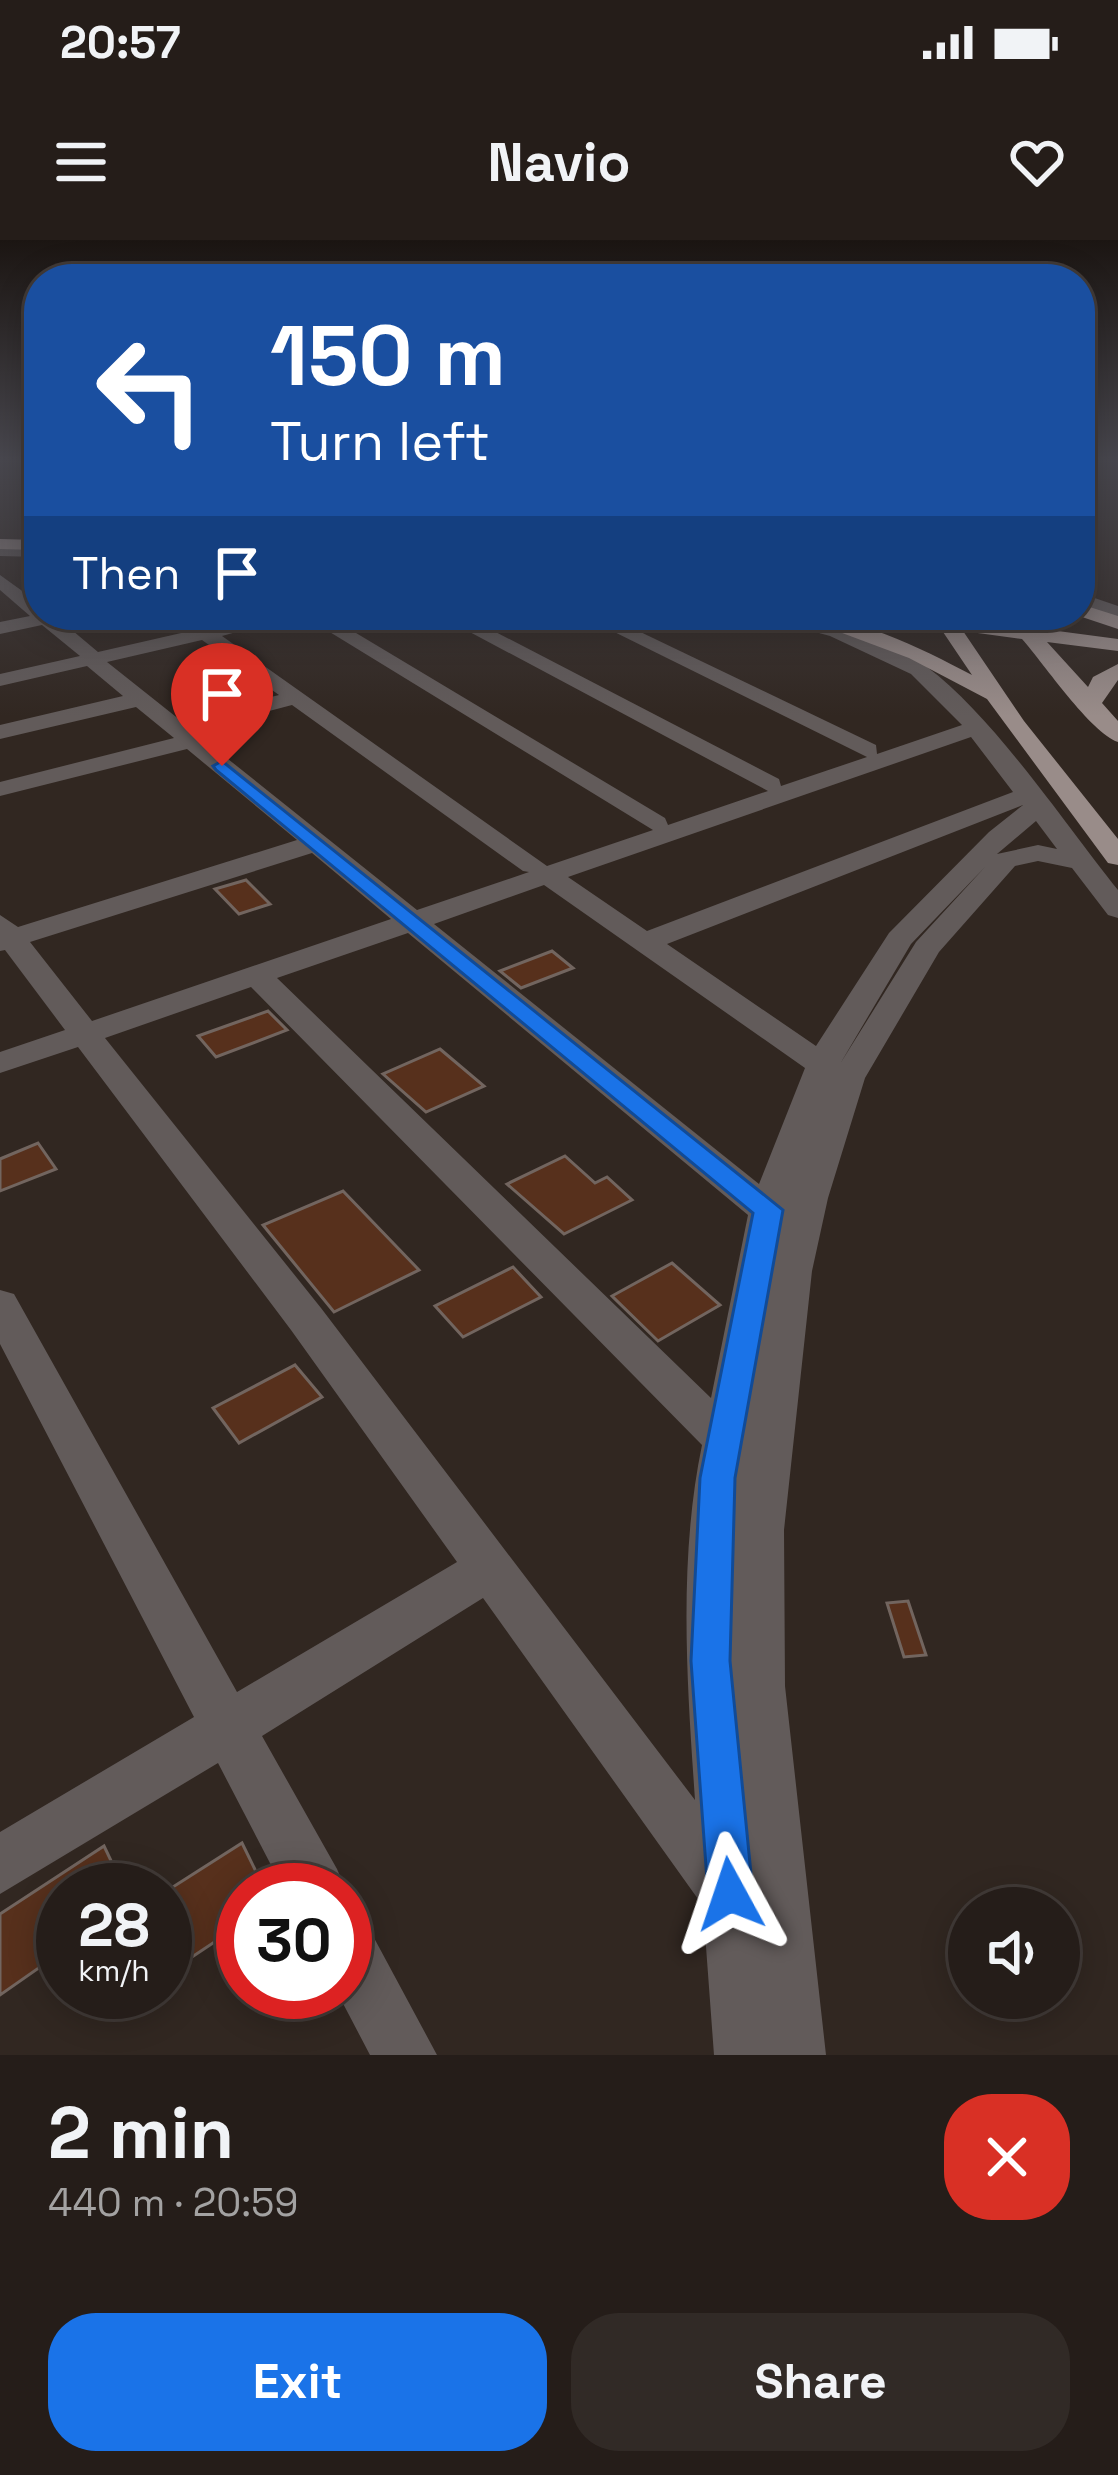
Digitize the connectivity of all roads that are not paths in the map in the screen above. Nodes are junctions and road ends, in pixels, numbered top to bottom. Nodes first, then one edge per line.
1 (60, 630) edge
2 (182, 630) edge
3 (202, 630) edge
4 (337, 630) edge
5 (477, 630) edge
6 (621, 630) edge
7 (828, 630) edge
8 (847, 630) edge
9 (951, 630) edge
10 (1022, 630) edge
11 (1055, 630) edge
12 (1118, 645) edge
13 (90, 656) junction
14 (1118, 670) edge
15 (0, 676) edge
16 (297, 697) junction
17 (997, 698) junction
18 (140, 699) junction
19 (1090, 706) junction
20 (971, 722) junction
21 (0, 732) edge
22 (183, 735) junction
23 (1118, 735) edge
24 (868, 750) junction
25 (770, 784) junction
26 (0, 790) edge
27 (1032, 801) junction
28 (656, 823) junction
29 (315, 843) junction
30 (1099, 860) edge
31 (539, 869) junction
32 (1118, 909) edge
33 (403, 916) junction
34 (4, 934) edge
35 (645, 942) junction
36 (256, 974) junction
37 (81, 1026) junction
38 (0, 1044) edge
39 (0, 1063) edge
40 (822, 1065) junction
41 (784, 1224) junction
42 (0, 1304) edge
43 (725, 1440) junction
44 (490, 1568) junction
45 (229, 1730) junction
46 (301, 1863) edge
47 (0, 1865) edge
48 (730, 1894) junction
49 (372, 1994) edge
50 (405, 2055) edge
51 (746, 2055) edge
52 (794, 2055) edge

1 - 13 street
2 - 13 street
3 - 16 street
4 - 28 street
5 - 25 street
6 - 24 street
7 - 20 street
8 - 17 main road
9 - 17 main road
10 - 19 main road
11 - 12 main road
13 - 15 street
13 - 18 street
14 - 19 main road
16 - 22 street
16 - 31 street
17 - 30 main road
18 - 21 street
18 - 22 street
19 - 23 main road
20 - 24 street
20 - 27 street
20 - 31 street
22 - 26 street
22 - 29 street
24 - 25 street
25 - 28 street
27 - 30 street
27 - 35 street
27 - 40 street
28 - 31 street
29 - 33 street
29 - 34 street
30 - 32 street
30 - 41 street
31 - 33 street
31 - 35 street
33 - 36 street
33 - 37 street
33 - 41 street
34 - 37 street
35 - 40 street
36 - 37 street
36 - 43 street
37 - 38 street
37 - 39 street
37 - 44 street
40 - 41 street
41 - 43 street
41 - 52 street
42 - 45 street
43 - 48 street
44 - 45 street
44 - 48 street
45 - 46 street
45 - 47 street
48 - 51 street
49 - 50 street

